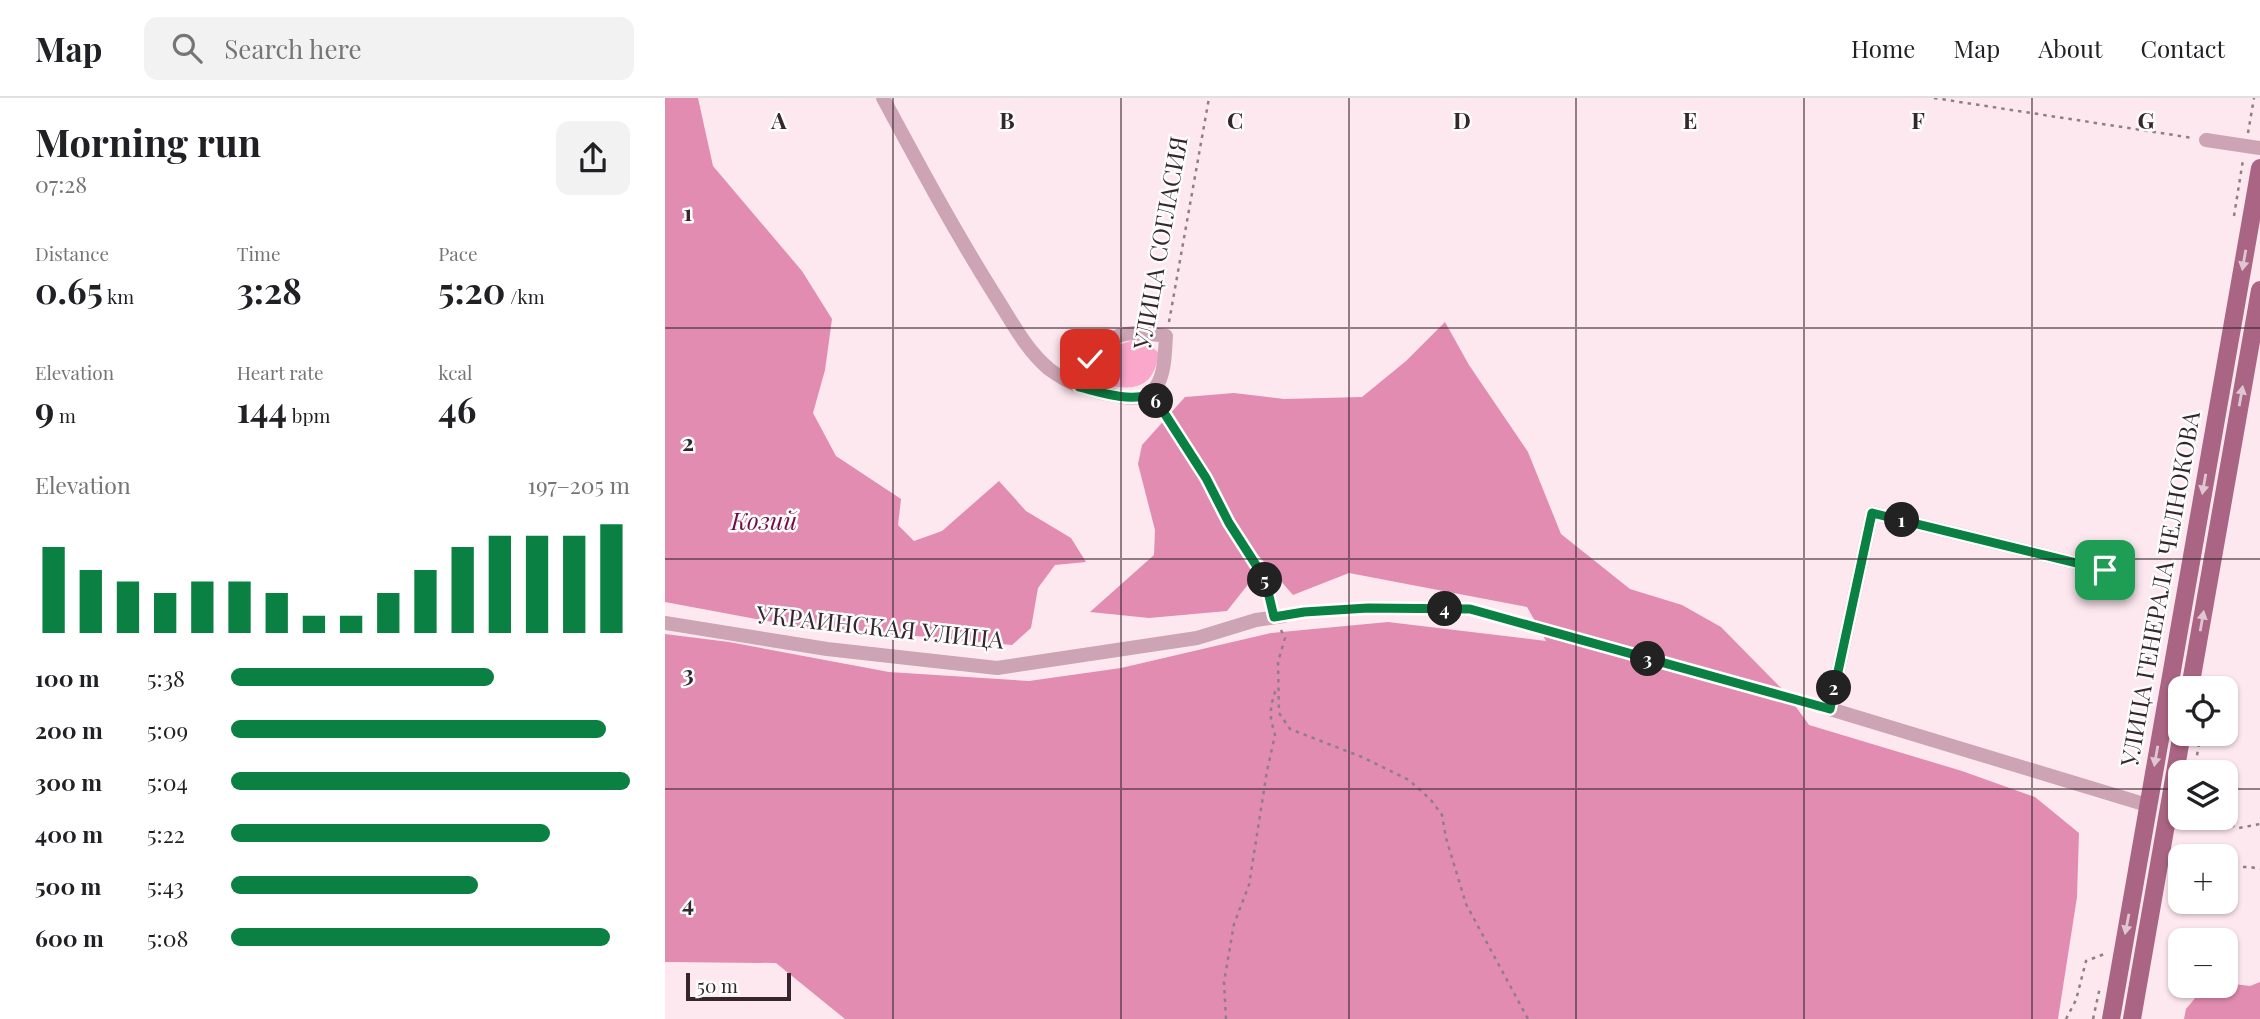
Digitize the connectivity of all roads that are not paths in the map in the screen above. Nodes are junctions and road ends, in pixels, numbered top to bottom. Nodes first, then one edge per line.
1 (883, 98) edge
2 (2206, 140) road end
3 (2260, 148) edge
4 (2260, 169) edge
5 (2260, 290) edge
6 (1079, 387) junction
7 (2105, 570) dead end
8 (1279, 616) road end
9 (665, 623) edge
10 (2192, 676) edge
11 (2180, 746) edge
12 (2147, 805) junction
13 (2111, 1019) edge
14 (2132, 1019) edge

1 - 6 street
2 - 3 street
4 -> 12 main road, УЛИЦА ГЕНЕРАЛА ЧЕЛНОКОВА
10 -> 5 main road, УЛИЦА ГЕНЕРАЛА ЧЕЛНОКОВА
6 - 6 street, УЛИЦА СОГЛАСИЯ
7 - 12 street
8 - 9 street, УКРАИНСКАЯ УЛИЦА
11 - 14 main road, УЛИЦА ГЕНЕРАЛА ЧЕЛНОКОВА
12 -> 13 main road, УЛИЦА ГЕНЕРАЛА ЧЕЛНОКОВА

